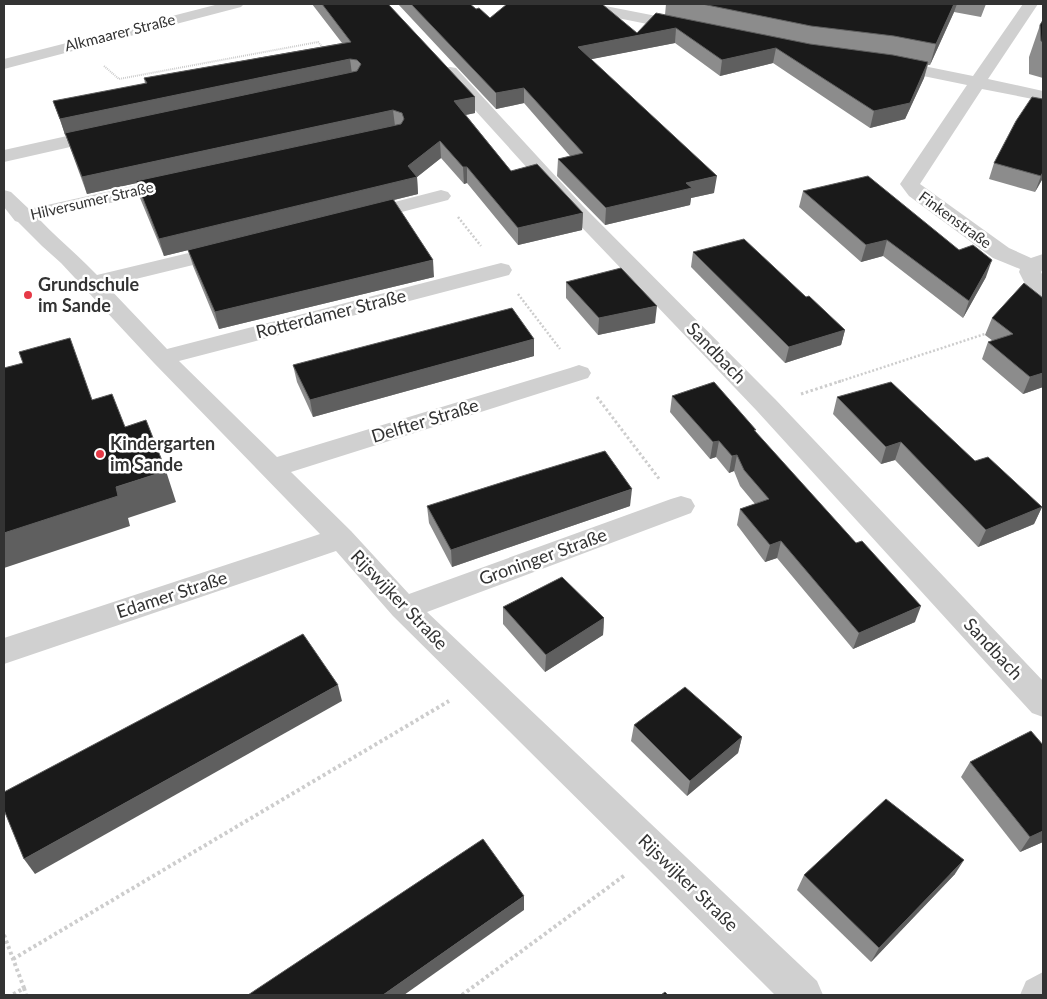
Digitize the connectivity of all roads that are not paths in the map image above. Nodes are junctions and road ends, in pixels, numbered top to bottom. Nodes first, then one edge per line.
1 (236, 4) edge
2 (573, 4) edge
3 (1030, 4) edge
4 (601, 6) edge
5 (703, 31) edge
6 (434, 56) edge
7 (871, 62) edge
8 (4, 64) edge
9 (977, 82) junction
10 (1043, 96) edge
11 (120, 131) edge
12 (4, 156) edge
13 (191, 179) edge
14 (441, 196) dead end
15 (13, 207) edge
16 (345, 220) edge
17 (248, 244) edge
18 (1038, 263) edge
19 (501, 270) dead end
20 (93, 283) junction
21 (1043, 290) edge
22 (162, 358) junction
23 (579, 373) dead end
24 (272, 468) junction
25 (681, 506) dead end
26 (341, 538) junction
27 (404, 608) junction
28 (4, 650) edge
29 (1043, 703) edge
30 (1043, 992) edge
31 (803, 995) edge
32 (1040, 995) edge

1 - 8 street, Alkmaarer Straße
2 - 4 street
3 - 9 street
4 - 5 street
6 - 29 street, Sandbach
7 - 9 street
9 - 10 street
9 - 18 street, Finkenstraße
11 - 12 street
13 - 15 street, Hilversumer Straße
14 - 16 street
15 - 20 street, Rijswijker Straße
17 - 20 street
18 - 21 street, Finkenstraße
19 - 22 street, Rotterdamer Straße
20 - 22 street, Rijswijker Straße
22 - 24 street, Rijswijker Straße
23 - 24 street, Delfter Straße
24 - 26 street, Rijswijker Straße
25 - 27 street, Groninger Straße
26 - 27 street, Rijswijker Straße
26 - 28 street, Edamer Straße
27 - 31 street, Rijswijker Straße
30 - 32 street

